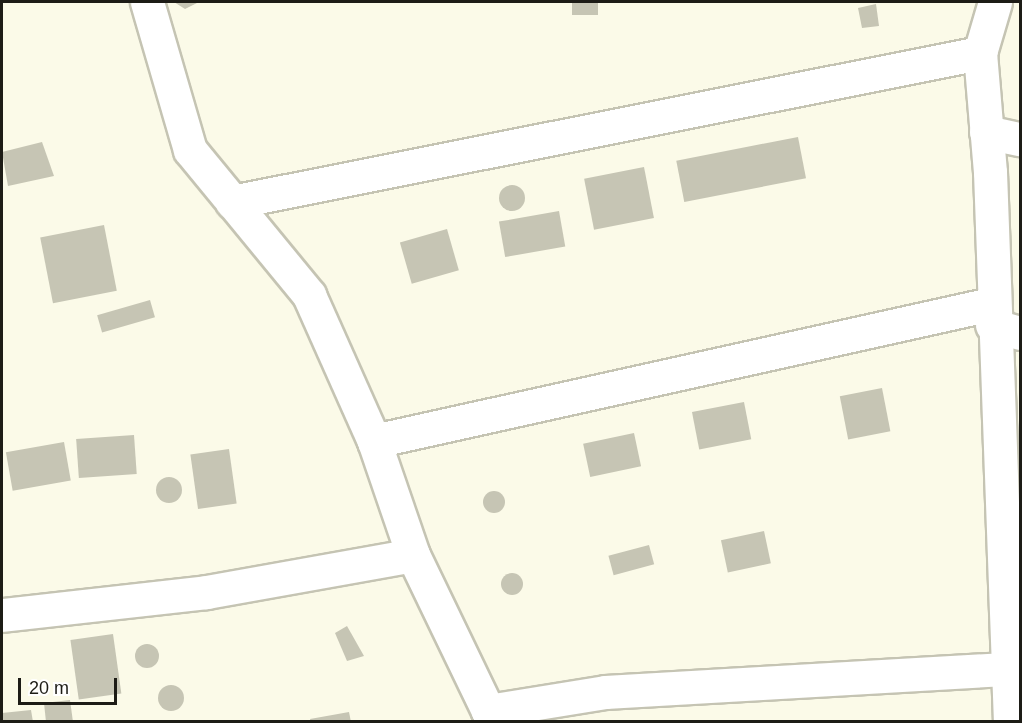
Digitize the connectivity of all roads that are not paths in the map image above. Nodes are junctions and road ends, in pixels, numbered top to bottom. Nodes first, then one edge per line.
1 (147, 2) edge
2 (995, 2) edge
3 (980, 53) junction
4 (986, 132) junction
5 (1020, 139) edge
6 (232, 202) junction
7 (1001, 320) edge
8 (374, 441) junction
9 (413, 555) junction
10 (2, 615) edge
11 (1009, 669) junction
12 (493, 716) edge
13 (1010, 722) edge

1 - 6 street
2 - 3 street
3 - 4 street
3 - 6 street
4 - 5 street
4 - 7 street
6 - 8 street
7 - 8 street
7 - 11 street
8 - 9 street
9 - 10 street
9 - 12 street
11 - 12 street
11 - 13 street

